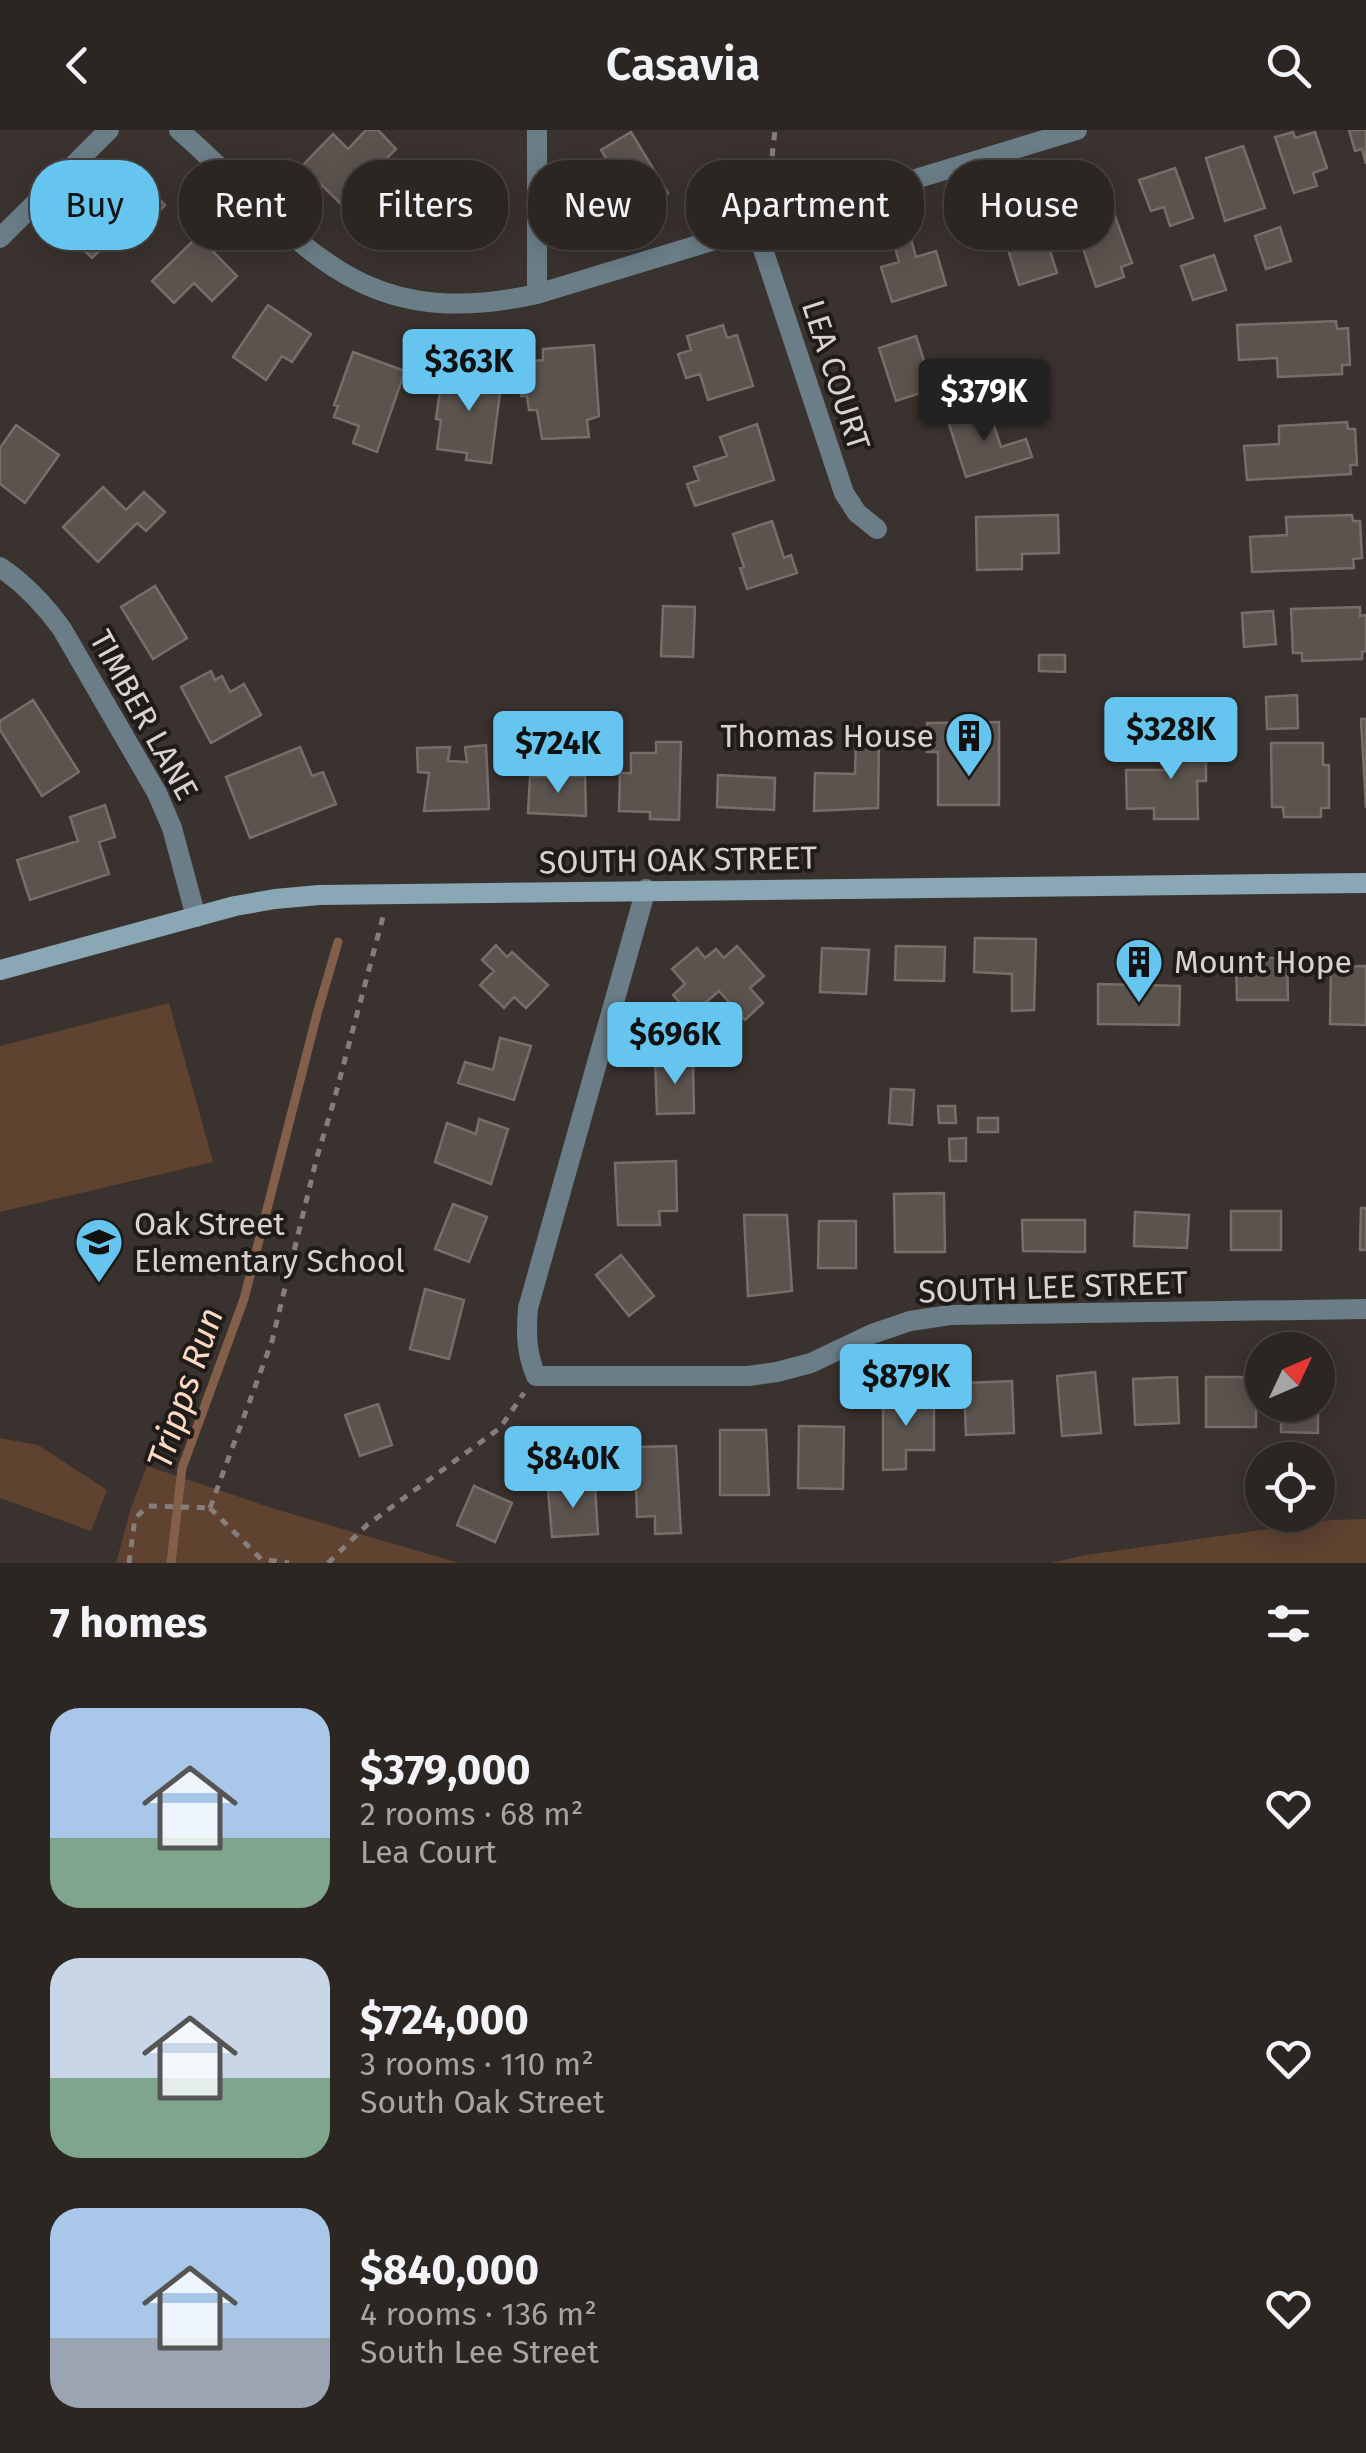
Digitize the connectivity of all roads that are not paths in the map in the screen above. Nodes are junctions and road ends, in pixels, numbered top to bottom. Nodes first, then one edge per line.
1 (109, 130) edge
2 (179, 130) edge
3 (538, 130) edge
4 (1077, 130) edge
5 (924, 177) edge
6 (0, 238) edge
7 (686, 249) edge
8 (763, 250) edge
9 (538, 294) junction
10 (877, 529) dead end
11 (0, 566) edge
12 (1366, 883) edge
13 (646, 889) junction
14 (196, 916) junction
15 (0, 970) edge
16 (1366, 1309) edge

1 - 6 street
2 - 9 street
3 - 9 street
4 - 5 street
7 - 9 street
8 - 10 street, LEA COURT
11 - 14 street, TIMBER LANE
12 - 13 street, SOUTH OAK STREET
13 - 14 street, SOUTH OAK STREET
13 - 16 street, SOUTH LEE STREET
14 - 15 street, SOUTH OAK STREET

